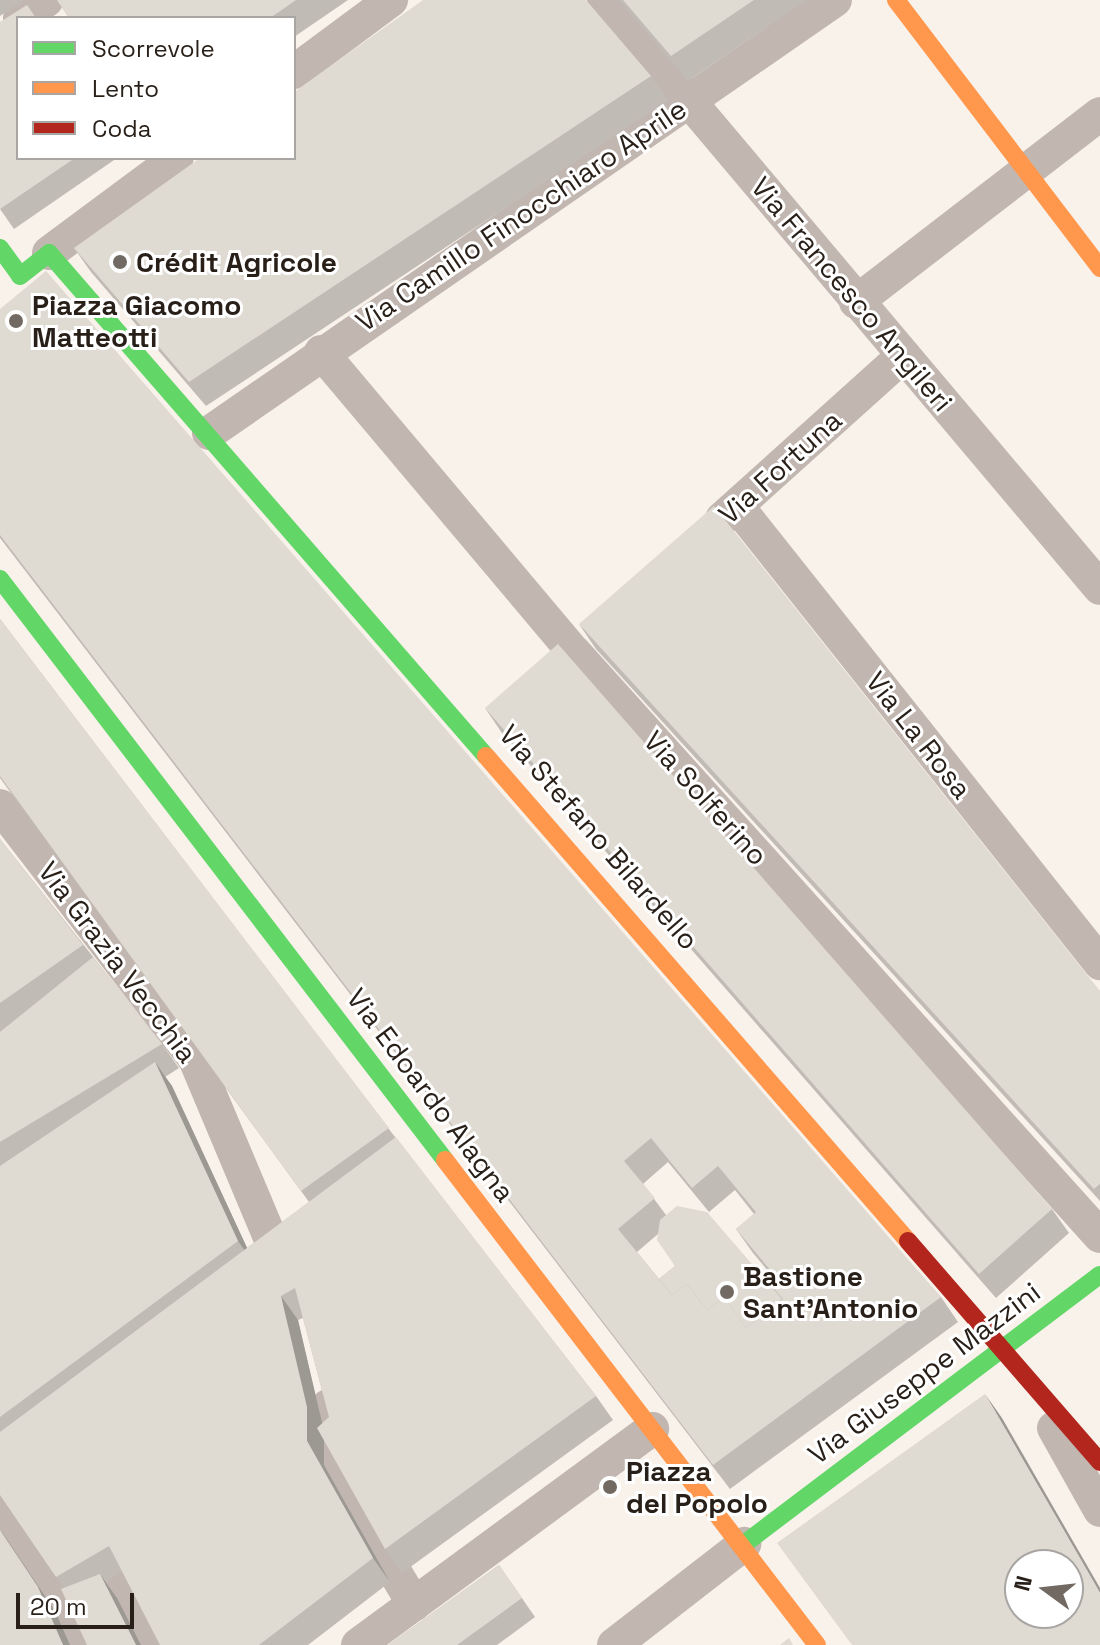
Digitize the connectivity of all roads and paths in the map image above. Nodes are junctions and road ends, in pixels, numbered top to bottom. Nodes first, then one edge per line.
1 (391, 0) edge
2 (604, 0) edge
3 (835, 0) edge
4 (896, 0) edge
5 (296, 71) edge
6 (689, 101) junction
7 (1100, 114) edge
8 (160, 163) edge
9 (1026, 171) junction
10 (0, 248) edge
11 (49, 253) junction
12 (1100, 268) edge
13 (10, 284) edge
14 (856, 302) junction
15 (321, 352) junction
16 (903, 356) junction
17 (209, 433) junction
18 (737, 506) junction
19 (691, 547) edge
20 (0, 579) edge
21 (1100, 588) edge
22 (0, 806) edge
23 (1100, 963) edge
24 (310, 1228) edge
25 (1100, 1236) edge
26 (1100, 1275) edge
27 (1000, 1350) junction
28 (319, 1373) edge
29 (1027, 1379) junction
30 (652, 1429) junction
31 (1100, 1462) edge
32 (1100, 1510) edge
33 (0, 1511) edge
34 (744, 1544) junction
35 (405, 1590) junction
36 (66, 1607) junction
37 (82, 1645) edge
38 (150, 1645) edge
39 (358, 1645) edge
40 (614, 1645) edge
41 (817, 1645) edge

1 - 5 street
2 - 6 street, Via Francesco Angileri
3 - 6 street, Via Camillo Finocchiaro Aprile
4 - 9 main road
6 - 14 street, Via Francesco Angileri
6 - 15 street, Via Camillo Finocchiaro Aprile
7 - 9 street
8 - 11 street
9 - 12 main road
9 - 14 street
10 - 13 main road
11 - 13 main road
11 - 17 main road, Via Stefano Bilardello
14 - 16 street, Via Francesco Angileri
15 - 17 street, Via Camillo Finocchiaro Aprile
15 - 25 street, Via Solferino
16 - 18 street, Via Fortuna
16 - 21 street, Via Francesco Angileri
17 - 27 main road, Via Stefano Bilardello
18 - 19 street, Via Fortuna
18 - 23 street, Via La Rosa
20 - 30 main road, Via Edoardo Alagna
22 - 24 street, Via Grazia Vecchia
26 - 27 main road, Via Giuseppe Mazzini
27 - 29 main road, Via Stefano Bilardello
27 - 34 main road, Via Giuseppe Mazzini
28 - 35 street
29 - 31 main road, Via Stefano Bilardello
29 - 32 street
30 - 34 main road, Via Edoardo Alagna
30 - 35 street
33 - 36 street
34 - 40 street
34 - 41 main road, Via Edoardo Alagna
35 - 39 street
36 - 37 street
36 - 38 street

